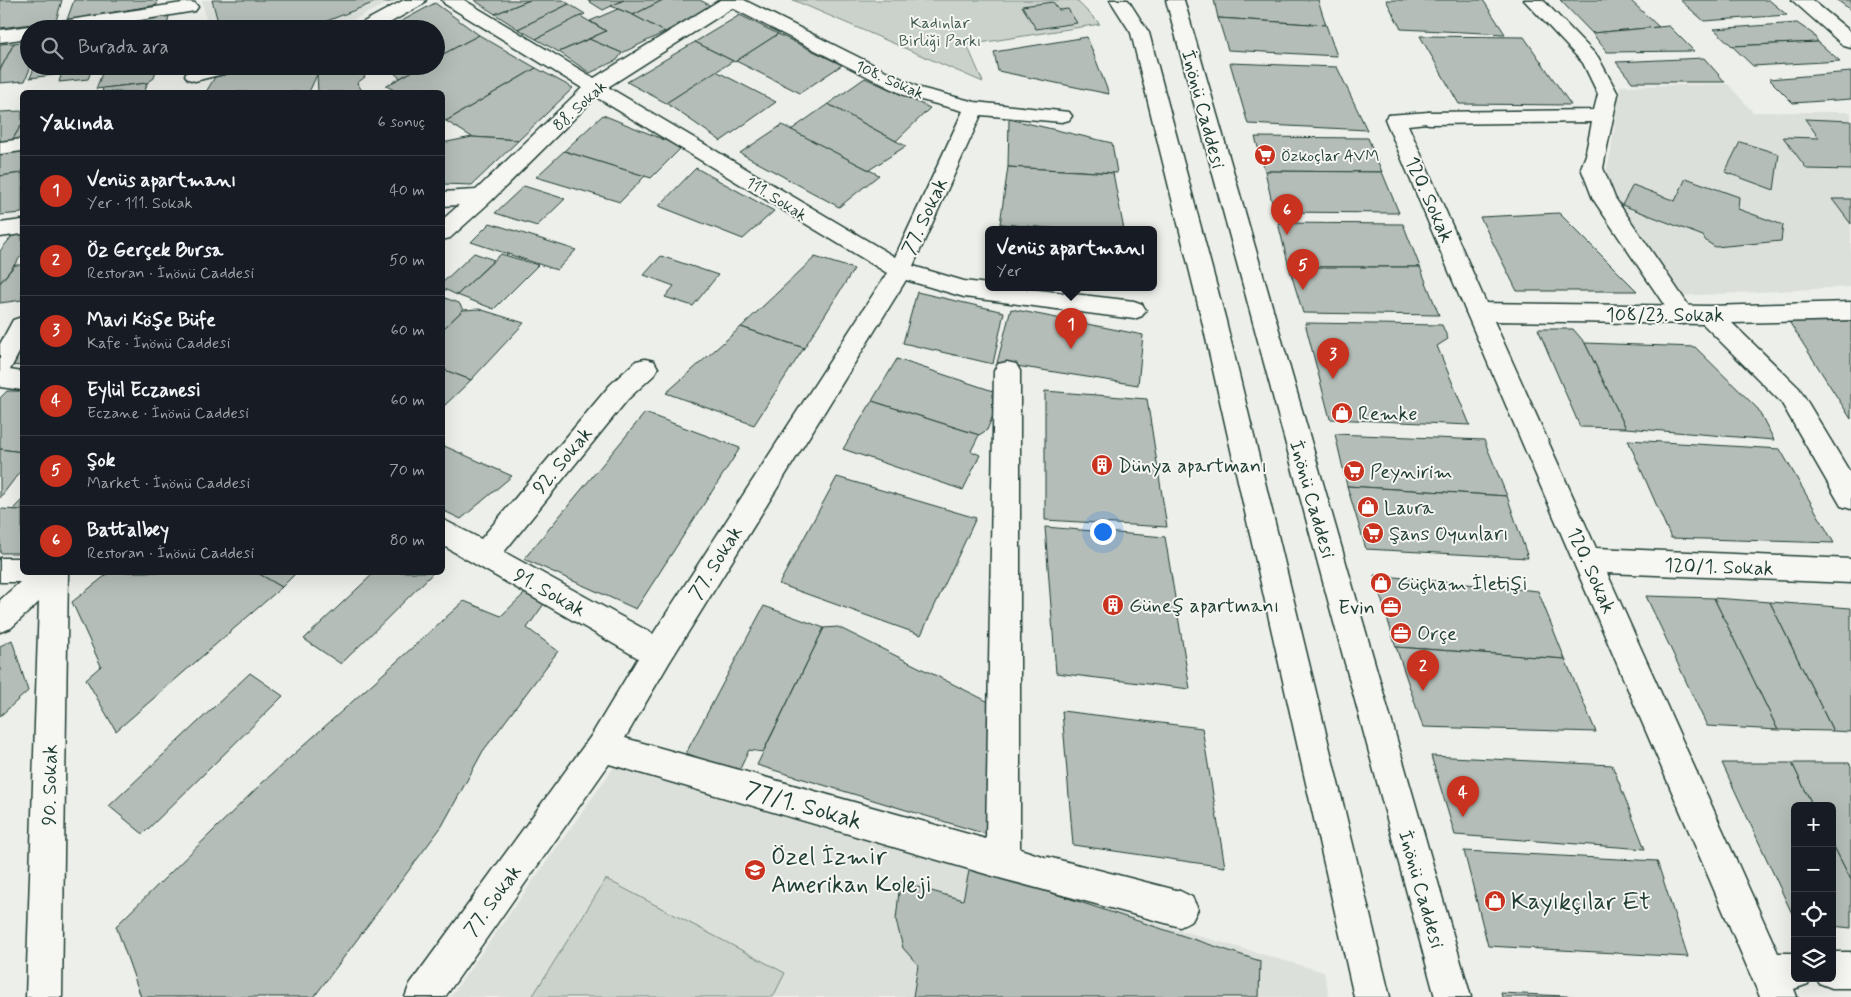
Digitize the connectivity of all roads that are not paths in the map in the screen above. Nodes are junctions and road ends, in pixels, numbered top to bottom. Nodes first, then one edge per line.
1 (417, 0) edge
2 (451, 0) edge
3 (731, 0) edge
4 (1119, 0) edge
5 (1175, 0) edge
6 (1533, 0) edge
7 (1801, 0) edge
8 (190, 9) edge
9 (112, 20) edge
10 (381, 20) edge
11 (20, 33) edge
12 (0, 36) edge
13 (1851, 42) edge
14 (192, 75) edge
15 (596, 86) junction
16 (185, 90) edge
17 (974, 108) junction
18 (1062, 116) dead end
19 (1603, 116) junction
20 (20, 145) edge
21 (0, 148) edge
22 (482, 197) junction
23 (445, 199) edge
24 (20, 228) edge
25 (0, 230) edge
26 (445, 230) edge
27 (900, 270) junction
28 (985, 291) edge
29 (987, 291) edge
30 (1134, 310) dead end
31 (1851, 311) edge
32 (1478, 312) junction
33 (1683, 315) junction
34 (1709, 315) junction
35 (20, 320) edge
36 (0, 321) edge
37 (20, 330) edge
38 (0, 366) edge
39 (645, 368) dead end
40 (1007, 371) dead end
41 (0, 378) edge
42 (20, 381) edge
43 (1851, 498) edge
44 (445, 533) edge
45 (484, 555) junction
46 (1587, 560) junction
47 (0, 570) edge
48 (20, 570) edge
49 (1851, 571) edge
50 (50, 575) edge
51 (53, 575) edge
52 (0, 619) edge
53 (658, 653) junction
54 (602, 747) junction
55 (1003, 862) junction
56 (1180, 909) dead end
57 (1836, 970) edge
58 (1851, 970) edge
59 (1780, 980) edge
60 (44, 997) edge
61 (423, 997) edge
62 (1372, 997) edge
63 (1453, 997) edge

1 - 10 street
2 - 15 street, 111. Sokak
3 - 15 street, 88. Sokak
3 - 17 street, 108. Sokak
4 - 62 street
5 - 63 street, İnönü Caddesi
6 - 19 street
7 - 13 street
8 - 9 street
11 - 12 street
14 - 16 street
15 - 22 street, 88. Sokak
15 - 27 street, 111. Sokak
17 - 18 street, 108. Sokak
17 - 27 street, 77. Sokak
19 - 32 street, 120. Sokak
19 - 33 street
20 - 21 street
22 - 23 street
22 - 26 street, 88. Sokak
24 - 25 street
27 - 28 street, 111. Sokak
27 - 53 street, 77. Sokak
29 - 30 street, 111. Sokak
31 - 34 street, 108/23. Sokak
32 - 33 street, 108/23. Sokak
32 - 46 street, 120. Sokak
33 - 34 street, 108/23. Sokak
34 - 43 street
35 - 36 street
37 - 38 street
39 - 45 street, 92. Sokak
40 - 55 street
41 - 42 street
44 - 45 street, 91. Sokak
45 - 53 street, 91. Sokak
46 - 49 street, 120/1. Sokak
46 - 59 street, 120. Sokak
47 - 48 street
50 - 52 street
51 - 60 street, 90. Sokak
53 - 54 street, 77. Sokak
54 - 55 street, 77/1. Sokak
54 - 61 street, 77. Sokak
55 - 56 street, 77/1. Sokak
57 - 58 street

